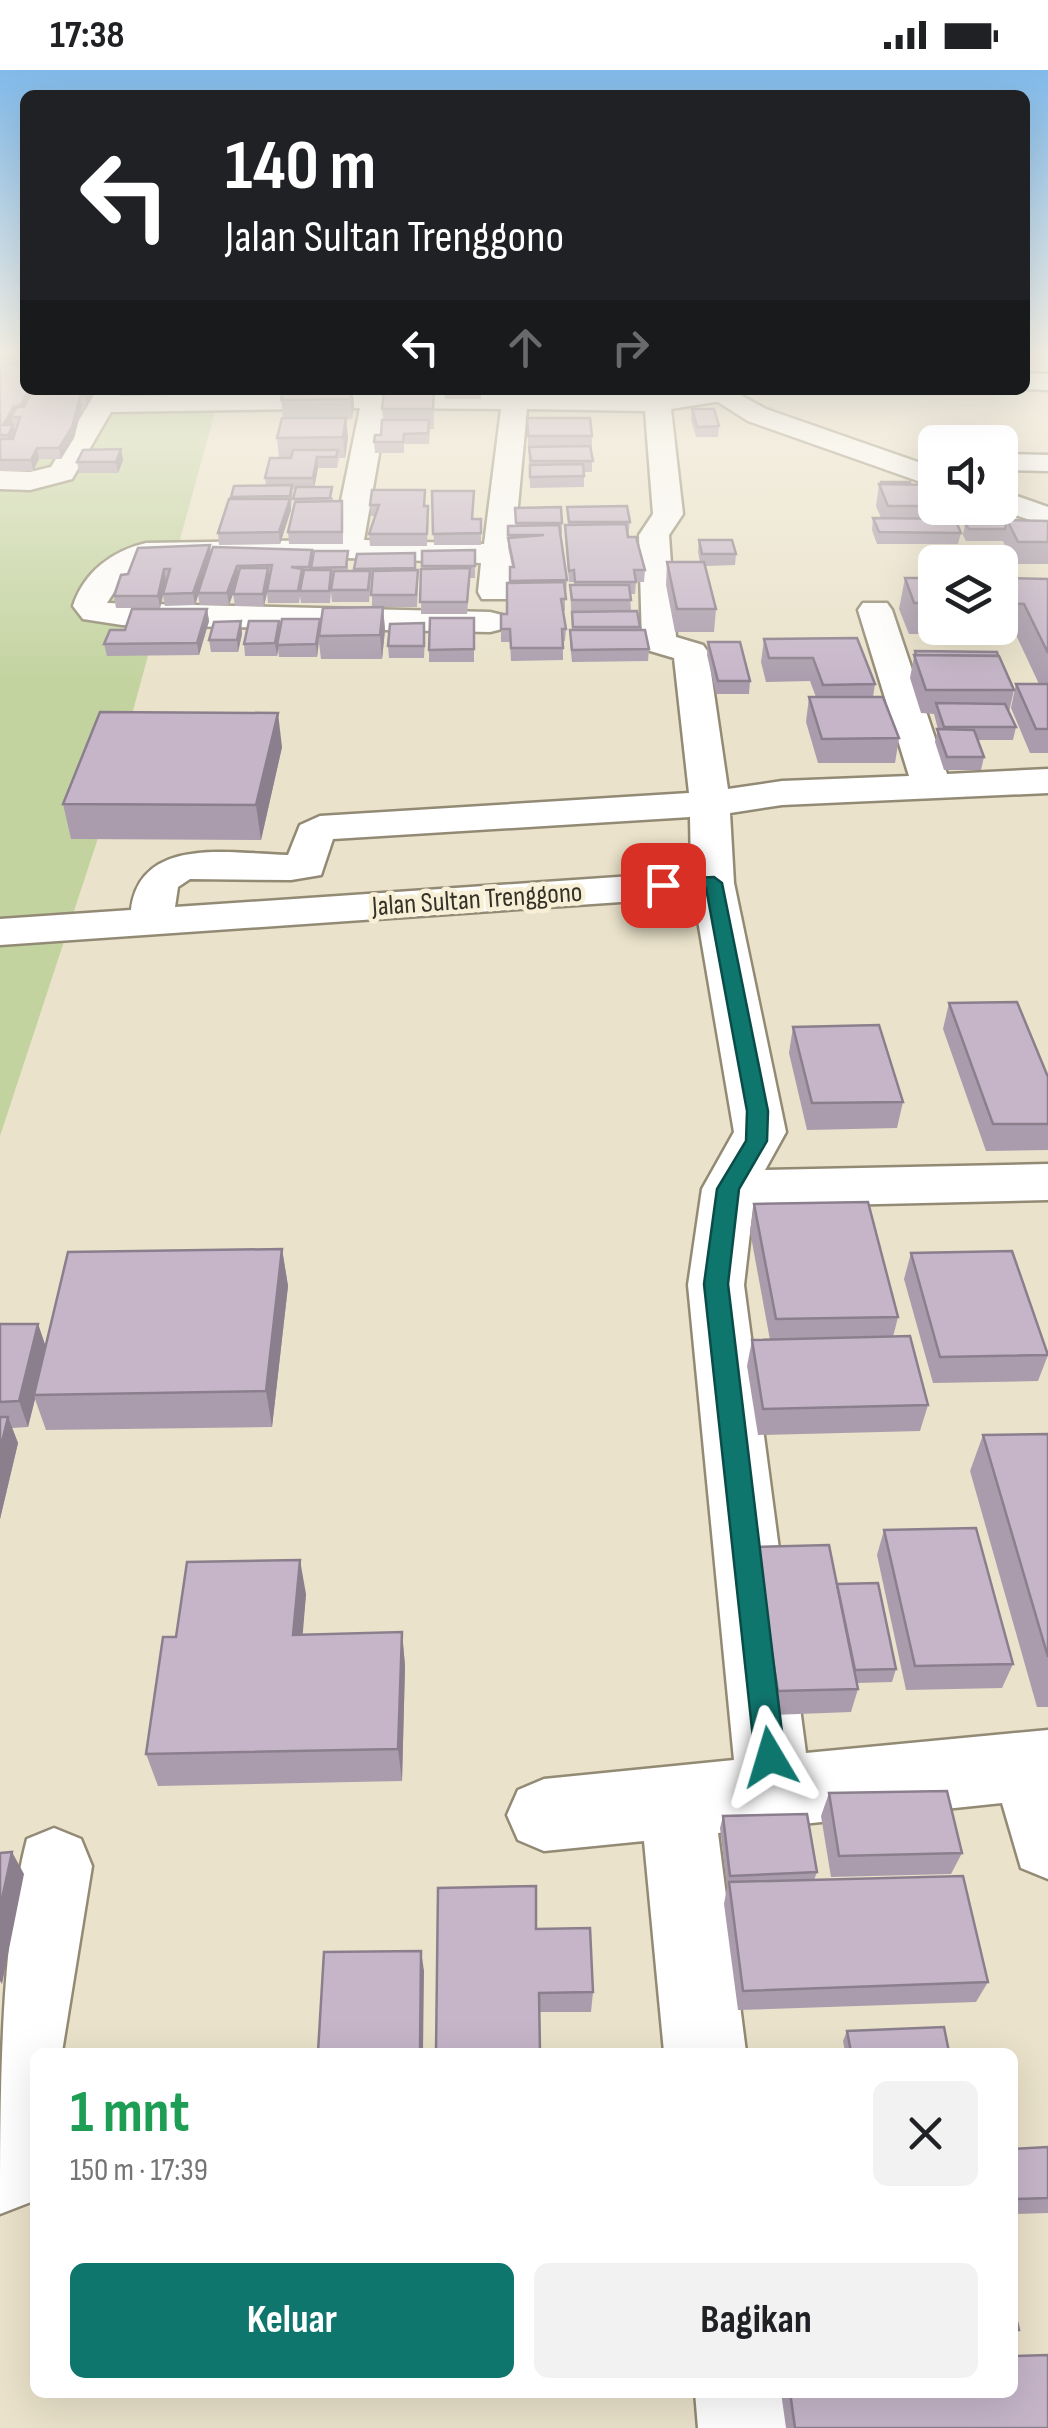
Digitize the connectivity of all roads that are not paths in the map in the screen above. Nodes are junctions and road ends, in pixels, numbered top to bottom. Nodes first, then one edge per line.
1 (69, 465) edge
2 (363, 465) edge
3 (508, 465) edge
4 (654, 465) edge
5 (0, 480) edge
6 (1018, 494) edge
7 (357, 500) junction
8 (393, 500) edge
9 (466, 501) edge
10 (1048, 504) edge
11 (1018, 506) edge
12 (503, 507) junction
13 (540, 513) edge
14 (1048, 517) edge
15 (346, 548) junction
16 (499, 554) junction
17 (875, 610) dead end
18 (1048, 781) edge
19 (931, 785) junction
20 (710, 804) junction
21 (714, 883) junction
22 (152, 921) junction
23 (0, 932) edge
24 (1048, 1182) edge
25 (728, 1189) junction
26 (1039, 1766) edge
27 (774, 1793) junction
28 (677, 1802) junction
29 (544, 1815) dead end
30 (1048, 1842) edge
31 (54, 1866) dead end
32 (704, 2048) edge
33 (0, 2172) edge
34 (743, 2398) edge
35 (746, 2428) edge

1 - 5 main road
2 - 7 main road
3 - 12 main road
4 - 20 main road
6 - 10 main road
7 - 8 main road
7 - 15 main road
9 - 12 main road
11 - 14 main road
12 - 13 main road
12 - 16 main road
15 - 16 main road
15 - 16 main road
17 - 19 main road
18 - 19 main road
19 - 20 main road
20 - 21 main road
20 - 22 main road
21 - 22 main road, Jalan Sultan Trenggono
21 - 25 main road
22 - 23 main road, Jalan Sultan Trenggono
24 - 25 main road
25 - 27 main road
26 - 27 main road
26 - 30 main road
27 - 28 main road
28 - 29 main road
28 - 32 main road
31 - 33 main road
34 - 35 main road

